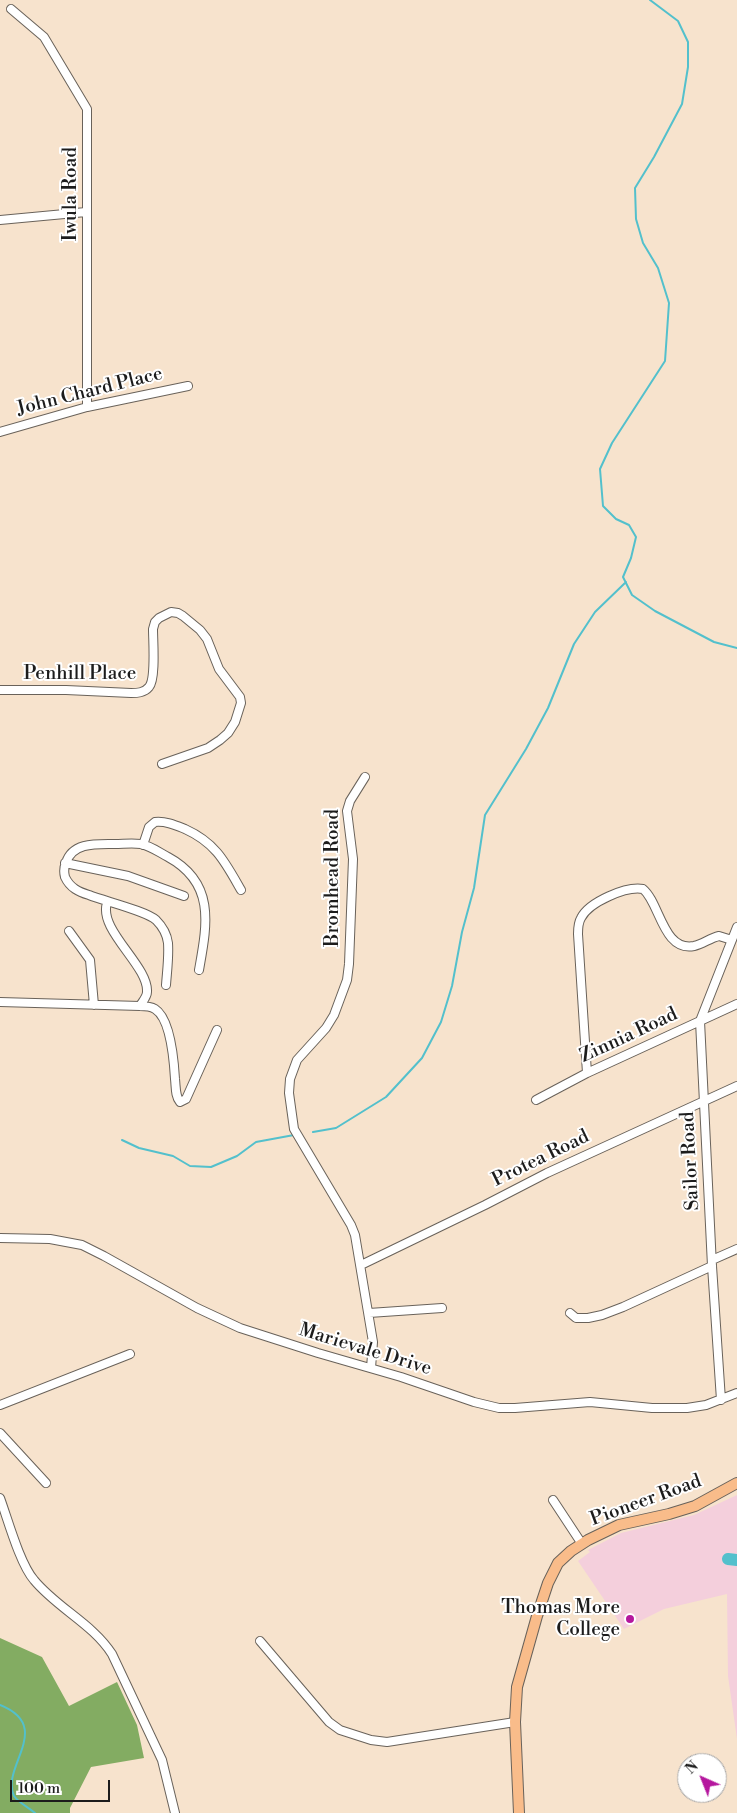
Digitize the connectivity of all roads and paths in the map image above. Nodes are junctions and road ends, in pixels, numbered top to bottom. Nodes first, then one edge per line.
1 (11, 9) dead end
2 (86, 212) junction
3 (0, 220) edge
4 (188, 386) dead end
5 (87, 407) junction
6 (0, 432) edge
7 (0, 690) edge
8 (162, 764) dead end
9 (366, 778) dead end
10 (143, 845) junction
11 (66, 863) junction
12 (241, 890) dead end
13 (184, 896) dead end
14 (107, 903) junction
15 (737, 927) edge
16 (69, 931) dead end
17 (732, 940) junction
18 (199, 970) dead end
19 (166, 985) dead end
20 (0, 1002) edge
21 (737, 1004) edge
22 (94, 1005) junction
23 (140, 1006) junction
24 (700, 1021) junction
25 (217, 1030) dead end
26 (587, 1073) junction
27 (737, 1086) edge
28 (536, 1100) dead end
29 (704, 1102) junction
30 (0, 1238) edge
31 (737, 1250) edge
32 (712, 1263) junction
33 (361, 1265) junction
34 (442, 1308) dead end
35 (369, 1313) junction
36 (570, 1313) dead end
37 (374, 1352) junction
38 (130, 1354) dead end
39 (371, 1368) junction
40 (384, 1372) junction
41 (719, 1384) junction
42 (736, 1393) edge
43 (721, 1400) junction
44 (0, 1406) edge
45 (0, 1433) edge
46 (46, 1483) dead end
47 (737, 1483) edge
48 (0, 1498) edge
49 (553, 1500) dead end
50 (582, 1544) junction
51 (260, 1642) dead end
52 (515, 1722) junction
53 (175, 1813) edge
54 (519, 1813) edge

1 - 2 street, Iwula Road
2 - 3 street
2 - 5 street, Iwula Road
4 - 5 street, John Chard Place
5 - 6 street, John Chard Place
7 - 8 street, Penhill Place
9 - 33 street, Bromhead Road
10 - 11 street
10 - 12 street
10 - 18 street
11 - 13 street
11 - 14 street
14 - 19 street
14 - 23 street
15 - 17 street, Sailor Road
16 - 22 street
17 - 24 street, Sailor Road
17 - 26 street
20 - 22 street
21 - 24 street, Zinnia Road
22 - 23 street
23 - 25 street
24 - 26 street, Zinnia Road
24 - 29 street, Sailor Road
26 - 28 street, Zinnia Road
27 - 29 street, Protea Road
29 - 32 street, Sailor Road
29 - 33 street, Protea Road
30 - 39 street, Marievale Drive
31 - 32 street
32 - 36 street
32 - 41 street, Sailor Road
33 - 35 street, Bromhead Road
34 - 35 street
35 - 37 street, Bromhead Road
37 - 39 street, Bromhead Road
37 - 40 street
38 - 44 street
39 - 40 street, Marievale Drive
40 - 43 street, Marievale Drive
41 - 42 street
41 - 43 street, Sailor Road
42 - 43 street, Marievale Drive
45 - 46 street
47 - 50 main road, Pioneer Road
48 - 53 street
49 - 50 street
50 - 52 main road, Pioneer Road
51 - 52 street
52 - 54 main road, Pioneer Road

